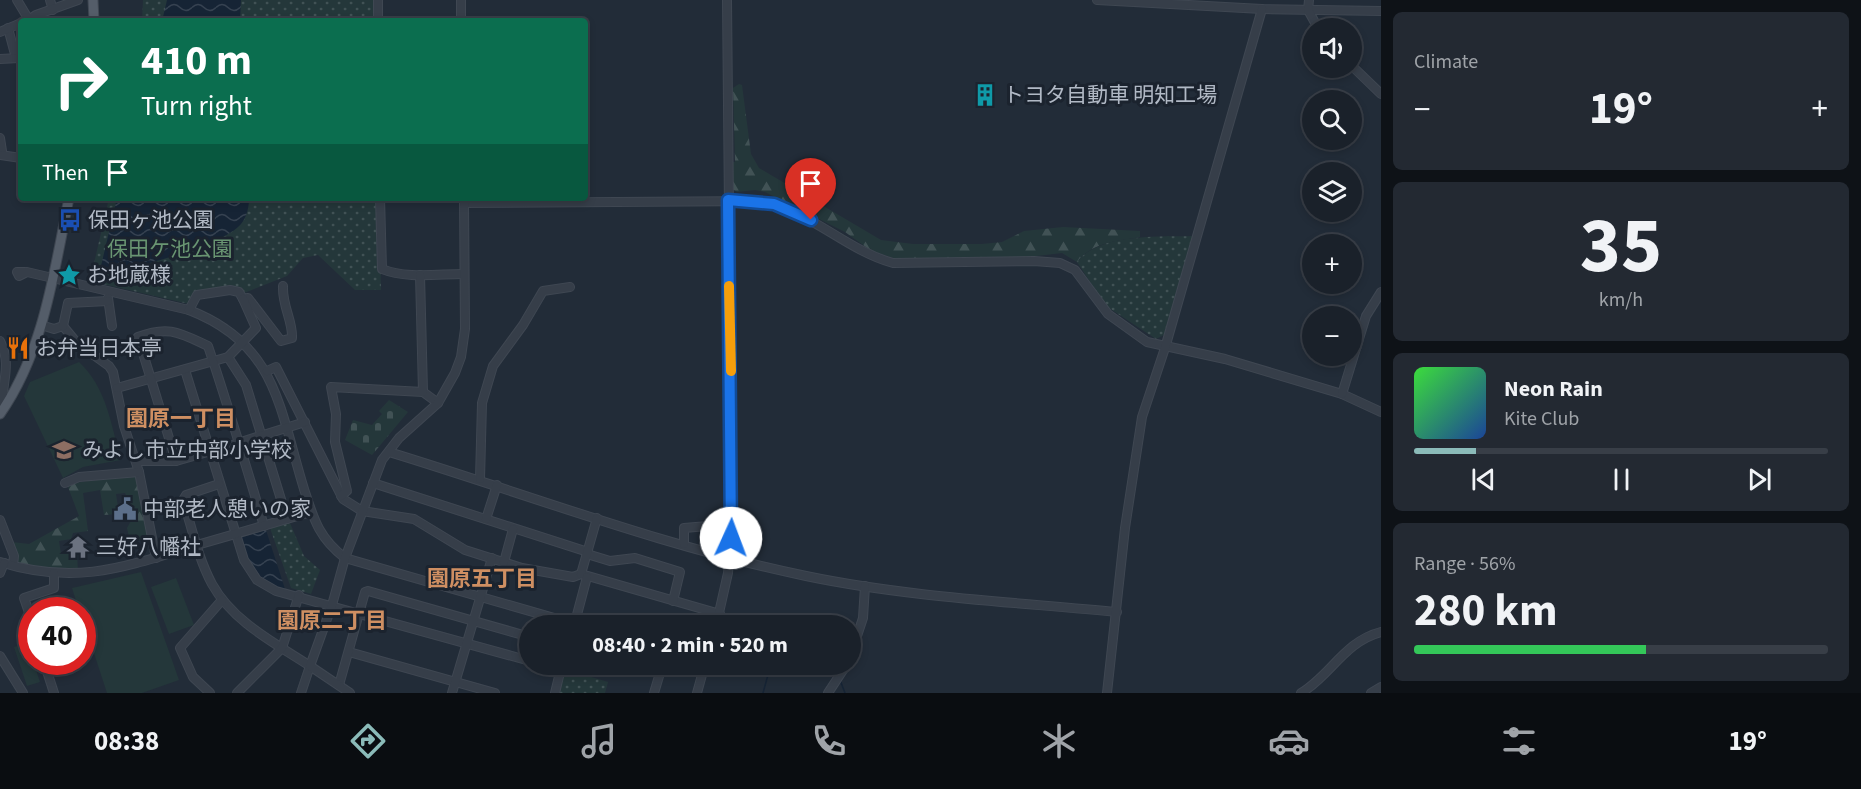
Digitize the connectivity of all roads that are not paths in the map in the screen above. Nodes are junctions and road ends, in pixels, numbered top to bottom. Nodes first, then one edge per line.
1 (17, 0) edge
2 (50, 0) edge
3 (78, 0) edge
4 (93, 0) edge
5 (378, 0) edge
6 (461, 0) edge
7 (727, 0) edge
8 (1097, 0) edge
9 (1309, 0) edge
10 (1262, 9) junction
11 (53, 10) junction
12 (1308, 10) junction
13 (1381, 11) edge
14 (43, 17) edge
15 (26, 18) edge
16 (94, 18) edge
17 (378, 18) edge
18 (461, 18) edge
19 (1312, 18) edge
20 (18, 24) edge
21 (4, 30) edge
22 (18, 58) edge
23 (0, 59) edge
24 (1362, 76) edge
25 (1381, 94) edge
26 (0, 138) edge
27 (1, 153) edge
28 (18, 157) edge
29 (728, 200) junction
30 (68, 201) edge
31 (380, 201) edge
32 (464, 201) edge
33 (588, 201) edge
34 (25, 273) dead end
35 (464, 274) junction
36 (420, 275) junction
37 (54, 279) junction
38 (283, 286) dead end
39 (570, 287) dead end
40 (1381, 292) edge
41 (109, 297) junction
42 (243, 299) junction
43 (189, 310) junction
44 (41, 325) junction
45 (63, 326) junction
46 (112, 326) dead end
47 (0, 341) edge
48 (244, 341) junction
49 (1165, 348) junction
50 (228, 357) junction
51 (213, 361) junction
52 (185, 370) junction
53 (267, 371) junction
54 (150, 380) junction
55 (117, 388) junction
56 (423, 392) junction
57 (1342, 394) junction
58 (438, 403) junction
59 (1, 410) edge
60 (1381, 412) edge
61 (305, 422) junction
62 (286, 429) junction
63 (262, 436) junction
64 (238, 443) junction
65 (210, 452) junction
66 (389, 452) junction
67 (136, 461) junction
68 (176, 461) junction
69 (139, 472) junction
70 (480, 479) junction
71 (65, 483) dead end
72 (373, 483) junction
73 (219, 484) junction
74 (497, 486) junction
75 (341, 496) junction
76 (362, 511) junction
77 (311, 512) junction
78 (597, 518) junction
79 (287, 519) junction
80 (486, 519) junction
81 (0, 520) edge
82 (732, 524) junction
83 (264, 526) junction
84 (513, 529) junction
85 (236, 534) junction
86 (684, 544) junction
87 (197, 545) junction
88 (588, 553) junction
89 (156, 558) junction
90 (345, 558) junction
91 (492, 558) junction
92 (730, 558) junction
93 (504, 562) junction
94 (6, 563) edge
95 (0, 573) edge
96 (54, 573) junction
97 (584, 576) junction
98 (865, 586) junction
99 (299, 595) junction
100 (480, 596) junction
101 (27, 597) edge
102 (222, 600) junction
103 (673, 601) junction
104 (332, 605) junction
105 (1116, 612) junction
106 (360, 614) junction
107 (720, 614) joint
108 (543, 615) edge
109 (578, 615) edge
110 (472, 620) junction
111 (861, 621) edge
112 (1381, 632) edge
113 (519, 634) edge
114 (465, 644) junction
115 (282, 648) junction
116 (349, 652) junction
117 (0, 656) edge
118 (519, 658) edge
119 (310, 666) junction
120 (48, 675) edge
121 (560, 675) edge
122 (659, 675) edge
123 (702, 675) edge
124 (840, 675) edge
125 (455, 682) junction
126 (339, 685) junction
127 (1381, 687) edge
128 (23, 693) edge
129 (54, 693) edge
130 (210, 693) edge
131 (237, 693) edge
132 (301, 693) edge
133 (350, 693) edge
134 (452, 693) edge
135 (495, 693) edge
136 (555, 693) edge
137 (654, 693) edge
138 (697, 693) edge
139 (828, 693) edge
140 (1107, 693) edge
141 (1301, 693) edge
142 (1371, 693) edge

1 - 15 street
2 - 11 street
3 - 11 street
4 - 16 main road
5 - 17 street
6 - 18 street
7 - 29 street
8 - 10 street
9 - 12 street
10 - 12 street
10 - 49 street
11 - 14 street
12 - 13 street
12 - 19 street
20 - 21 street
21 - 22 street
22 - 23 street
24 - 25 street
26 - 27 street
27 - 28 street
29 - 33 street
29 - 49 street
29 - 82 street
30 - 37 main road
31 - 36 street
32 - 35 street
34 - 37 street
35 - 36 street
35 - 58 street
36 - 56 street
37 - 41 street
37 - 44 main road
38 - 42 street
39 - 70 street
40 - 57 street
41 - 43 street
41 - 45 street
41 - 46 street
42 - 43 street
42 - 48 street
43 - 48 street
44 - 45 street
44 - 59 main road
45 - 55 street
47 - 59 street
48 - 50 street
48 - 53 street
49 - 57 street
49 - 105 street
50 - 51 street
50 - 63 street
51 - 52 street
51 - 54 street
51 - 64 street
52 - 54 street
52 - 65 street
53 - 61 street
53 - 62 street
54 - 55 street
54 - 68 street
55 - 67 street
56 - 58 street
56 - 75 street
57 - 60 street
58 - 66 street
61 - 62 street
61 - 75 street
62 - 63 street
62 - 77 street
63 - 64 street
63 - 79 street
64 - 65 street
64 - 83 street
65 - 68 street
65 - 73 street
66 - 70 street
66 - 72 street
67 - 68 street
67 - 69 street
69 - 71 street
69 - 89 street
70 - 74 street
72 - 76 street
72 - 80 street
73 - 85 street
73 - 87 street
74 - 78 street
74 - 80 street
75 - 76 street
76 - 90 street
76 - 91 street
77 - 79 street
77 - 90 street
78 - 86 street
78 - 88 street
79 - 83 street
80 - 84 street
81 - 94 street
82 - 86 street
82 - 92 street
83 - 85 street
84 - 88 street
84 - 93 street
85 - 87 street
85 - 99 street
86 - 92 street
87 - 89 street
87 - 102 street
88 - 97 street
88 - 103 street
89 - 96 street
90 - 100 street
90 - 104 street
91 - 93 street
91 - 100 street
92 - 98 street
92 - 107 street
93 - 97 street
94 - 95 street
94 - 96 street
96 - 101 street
97 - 103 street
97 - 109 street
98 - 105 street
98 - 111 street
99 - 104 street
99 - 115 street
100 - 108 street
100 - 110 street
102 - 115 street
102 - 130 street
103 - 107 street
104 - 106 street
104 - 119 street
105 - 140 street
106 - 110 street
106 - 114 street
106 - 116 street
110 - 113 street
110 - 114 street
112 - 141 street
114 - 118 street
114 - 125 street
115 - 119 street
115 - 131 street
116 - 125 street
116 - 126 street
117 - 128 street
119 - 126 street
119 - 132 street
120 - 129 street
121 - 136 street
122 - 137 street
123 - 138 street
124 - 139 street
125 - 134 street
125 - 135 street
126 - 133 street
127 - 142 street

